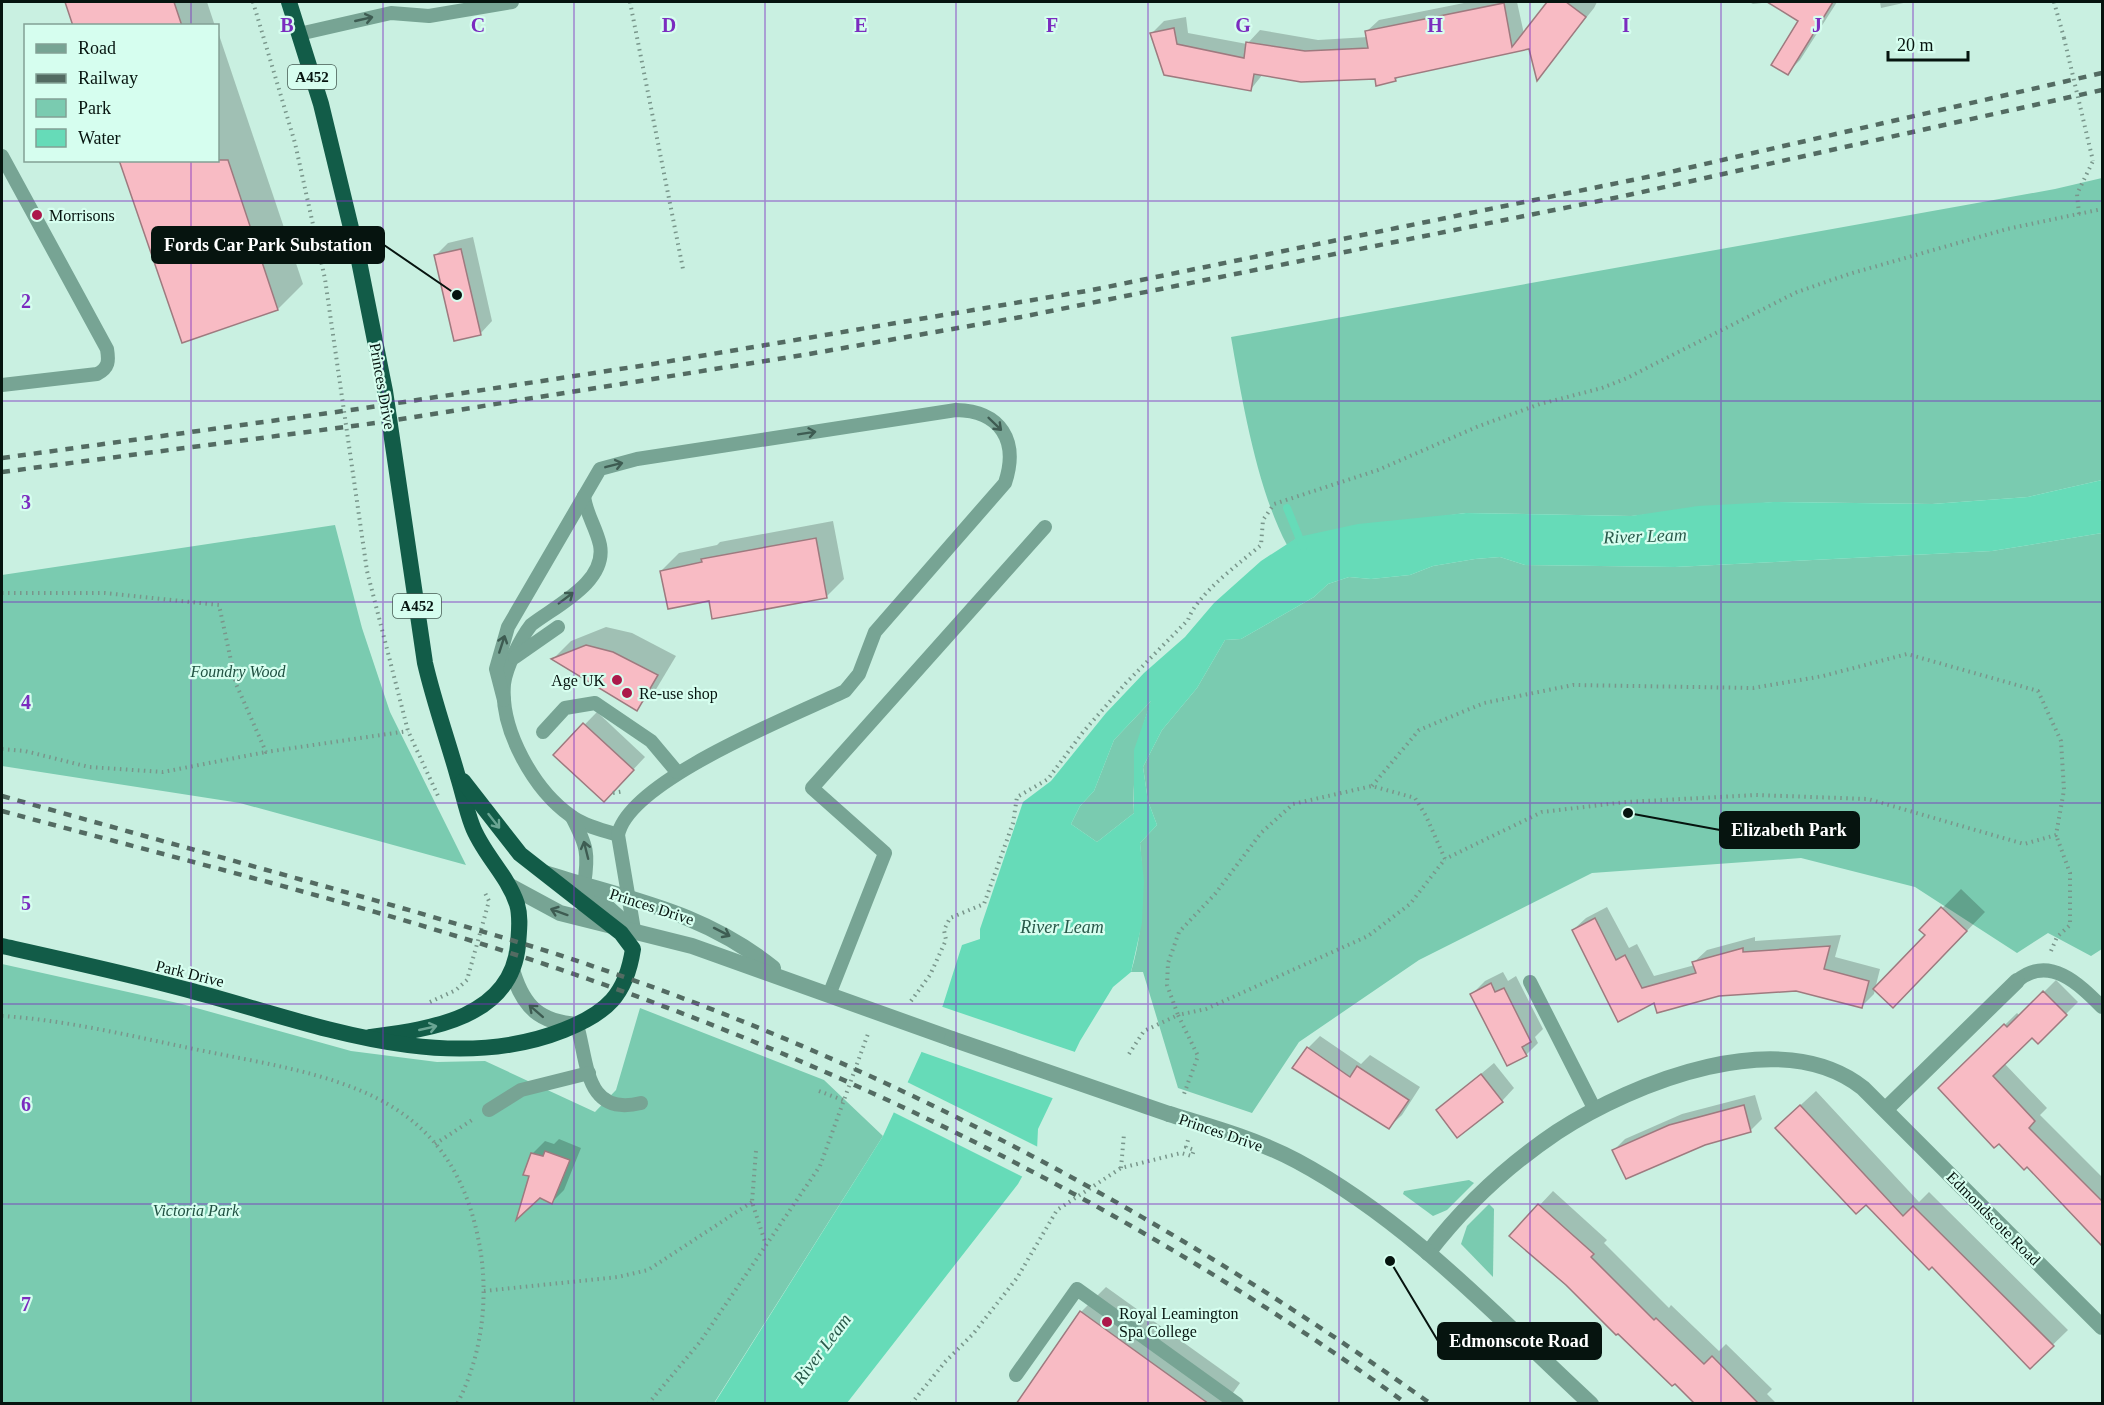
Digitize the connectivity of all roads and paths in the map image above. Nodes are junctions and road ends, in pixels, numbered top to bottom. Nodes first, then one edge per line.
1 (253, 2) edge
2 (289, 2) edge
3 (512, 2) edge
4 (630, 2) edge
5 (2054, 2) edge
6 (299, 34) junction
7 (2, 156) edge
8 (2103, 209) edge
9 (2079, 214) junction
10 (683, 269) dead end
11 (2, 385) edge
12 (584, 496) junction
13 (1045, 528) dead end
14 (2, 593) edge
15 (558, 627) dead end
16 (515, 657) junction
17 (504, 700) junction
18 (408, 731) junction
19 (543, 732) dead end
20 (2, 748) edge
21 (266, 752) junction
22 (677, 772) junction
23 (458, 774) junction
24 (1372, 786) junction
25 (442, 803) dead end
26 (572, 817) junction
27 (618, 835) junction
28 (2056, 835) junction
29 (1445, 859) junction
30 (542, 872) junction
31 (584, 885) junction
32 (510, 886) junction
33 (484, 889) dead end
34 (628, 898) junction
35 (613, 927) junction
36 (634, 930) junction
37 (2057, 937) dead end
38 (2, 946) edge
39 (633, 949) junction
40 (513, 973) junction
41 (783, 976) junction
42 (2017, 981) joint
43 (1530, 982) dead end
44 (829, 995) junction
45 (911, 1001) dead end
46 (428, 1003) dead end
47 (2103, 1007) edge
48 (1178, 1015) junction
49 (2, 1016) edge
50 (577, 1025) junction
51 (869, 1031) dead end
52 (370, 1037) junction
53 (1129, 1054) dead end
54 (589, 1073) junction
55 (819, 1091) dead end
56 (1184, 1094) dead end
57 (845, 1101) junction
58 (641, 1103) dead end
59 (1886, 1109) junction
60 (489, 1110) joint
61 (1595, 1110) junction
62 (1124, 1134) dead end
63 (1189, 1140) dead end
64 (435, 1144) junction
65 (756, 1151) dead end
66 (1121, 1168) junction
67 (752, 1202) junction
68 (767, 1246) junction
69 (1428, 1253) junction
70 (484, 1291) junction
71 (2103, 1327) edge
72 (1016, 1375) dead end
73 (457, 1404) edge
74 (648, 1404) edge
75 (911, 1404) edge
76 (1237, 1404) edge
77 (1591, 1404) edge

1 - 18 path
2 - 6 highway, Princes Drive / A452
6 -> 3 lane
4 - 10 path
5 - 9 path, bridge
6 - 23 highway, Princes Drive / A452
7 - 11 lane
8 - 9 path
9 - 45 path
16 -> 12 lane
17 -> 12 lane
12 -> 22 lane
13 - 44 lane
14 - 21 path
15 - 16 lane
16 - 17 lane
17 - 26 lane
18 - 21 path
18 - 25 path
19 - 22 lane
20 - 21 path
22 - 27 lane
23 -> 30 highway, Princes Drive / A452
23 - 32 highway, Princes Drive / A452
24 - 28 path
24 - 29 path
24 - 48 path
26 - 27 lane
31 -> 26 lane
27 - 34 lane
28 - 29 path
28 - 37 path
29 - 48 path
30 - 31 street, Princes Drive
30 - 35 highway, Princes Drive / A452
31 - 34 street, Princes Drive
31 - 36 lane
35 -> 32 street, Princes Drive
32 - 40 highway, A452
33 - 46 path
34 - 36 lane
34 -> 41 street, Princes Drive
35 - 36 street, Princes Drive
35 - 39 highway, Princes Drive / A452
36 - 39 street, Park Drive
36 - 41 street, Princes Drive
38 - 52 highway, Park Drive
39 - 50 highway, Park Drive
50 -> 40 street
52 -> 40 highway, Park Drive
41 - 44 street, Princes Drive
42 - 47 lane
42 - 59 street
43 - 61 lane
44 - 69 street, Princes Drive, bridge
48 - 53 path
48 - 56 path
49 - 64 path
50 - 52 highway, Park Drive
50 - 54 lane
51 - 57 path
54 - 58 lane
54 - 60 lane
55 - 57 path
57 - 68 path
59 - 61 street, Edmondscote Road
59 - 71 street, Edmondscote Road
60 - 64 path
61 - 69 street, Edmondscote Road
62 - 66 path
63 - 66 path
64 - 70 path
65 - 67 path
66 - 75 path
67 - 68 path
67 - 70 path
68 - 74 path
69 - 77 street, Princes Drive
70 - 73 path
72 - 76 lane

